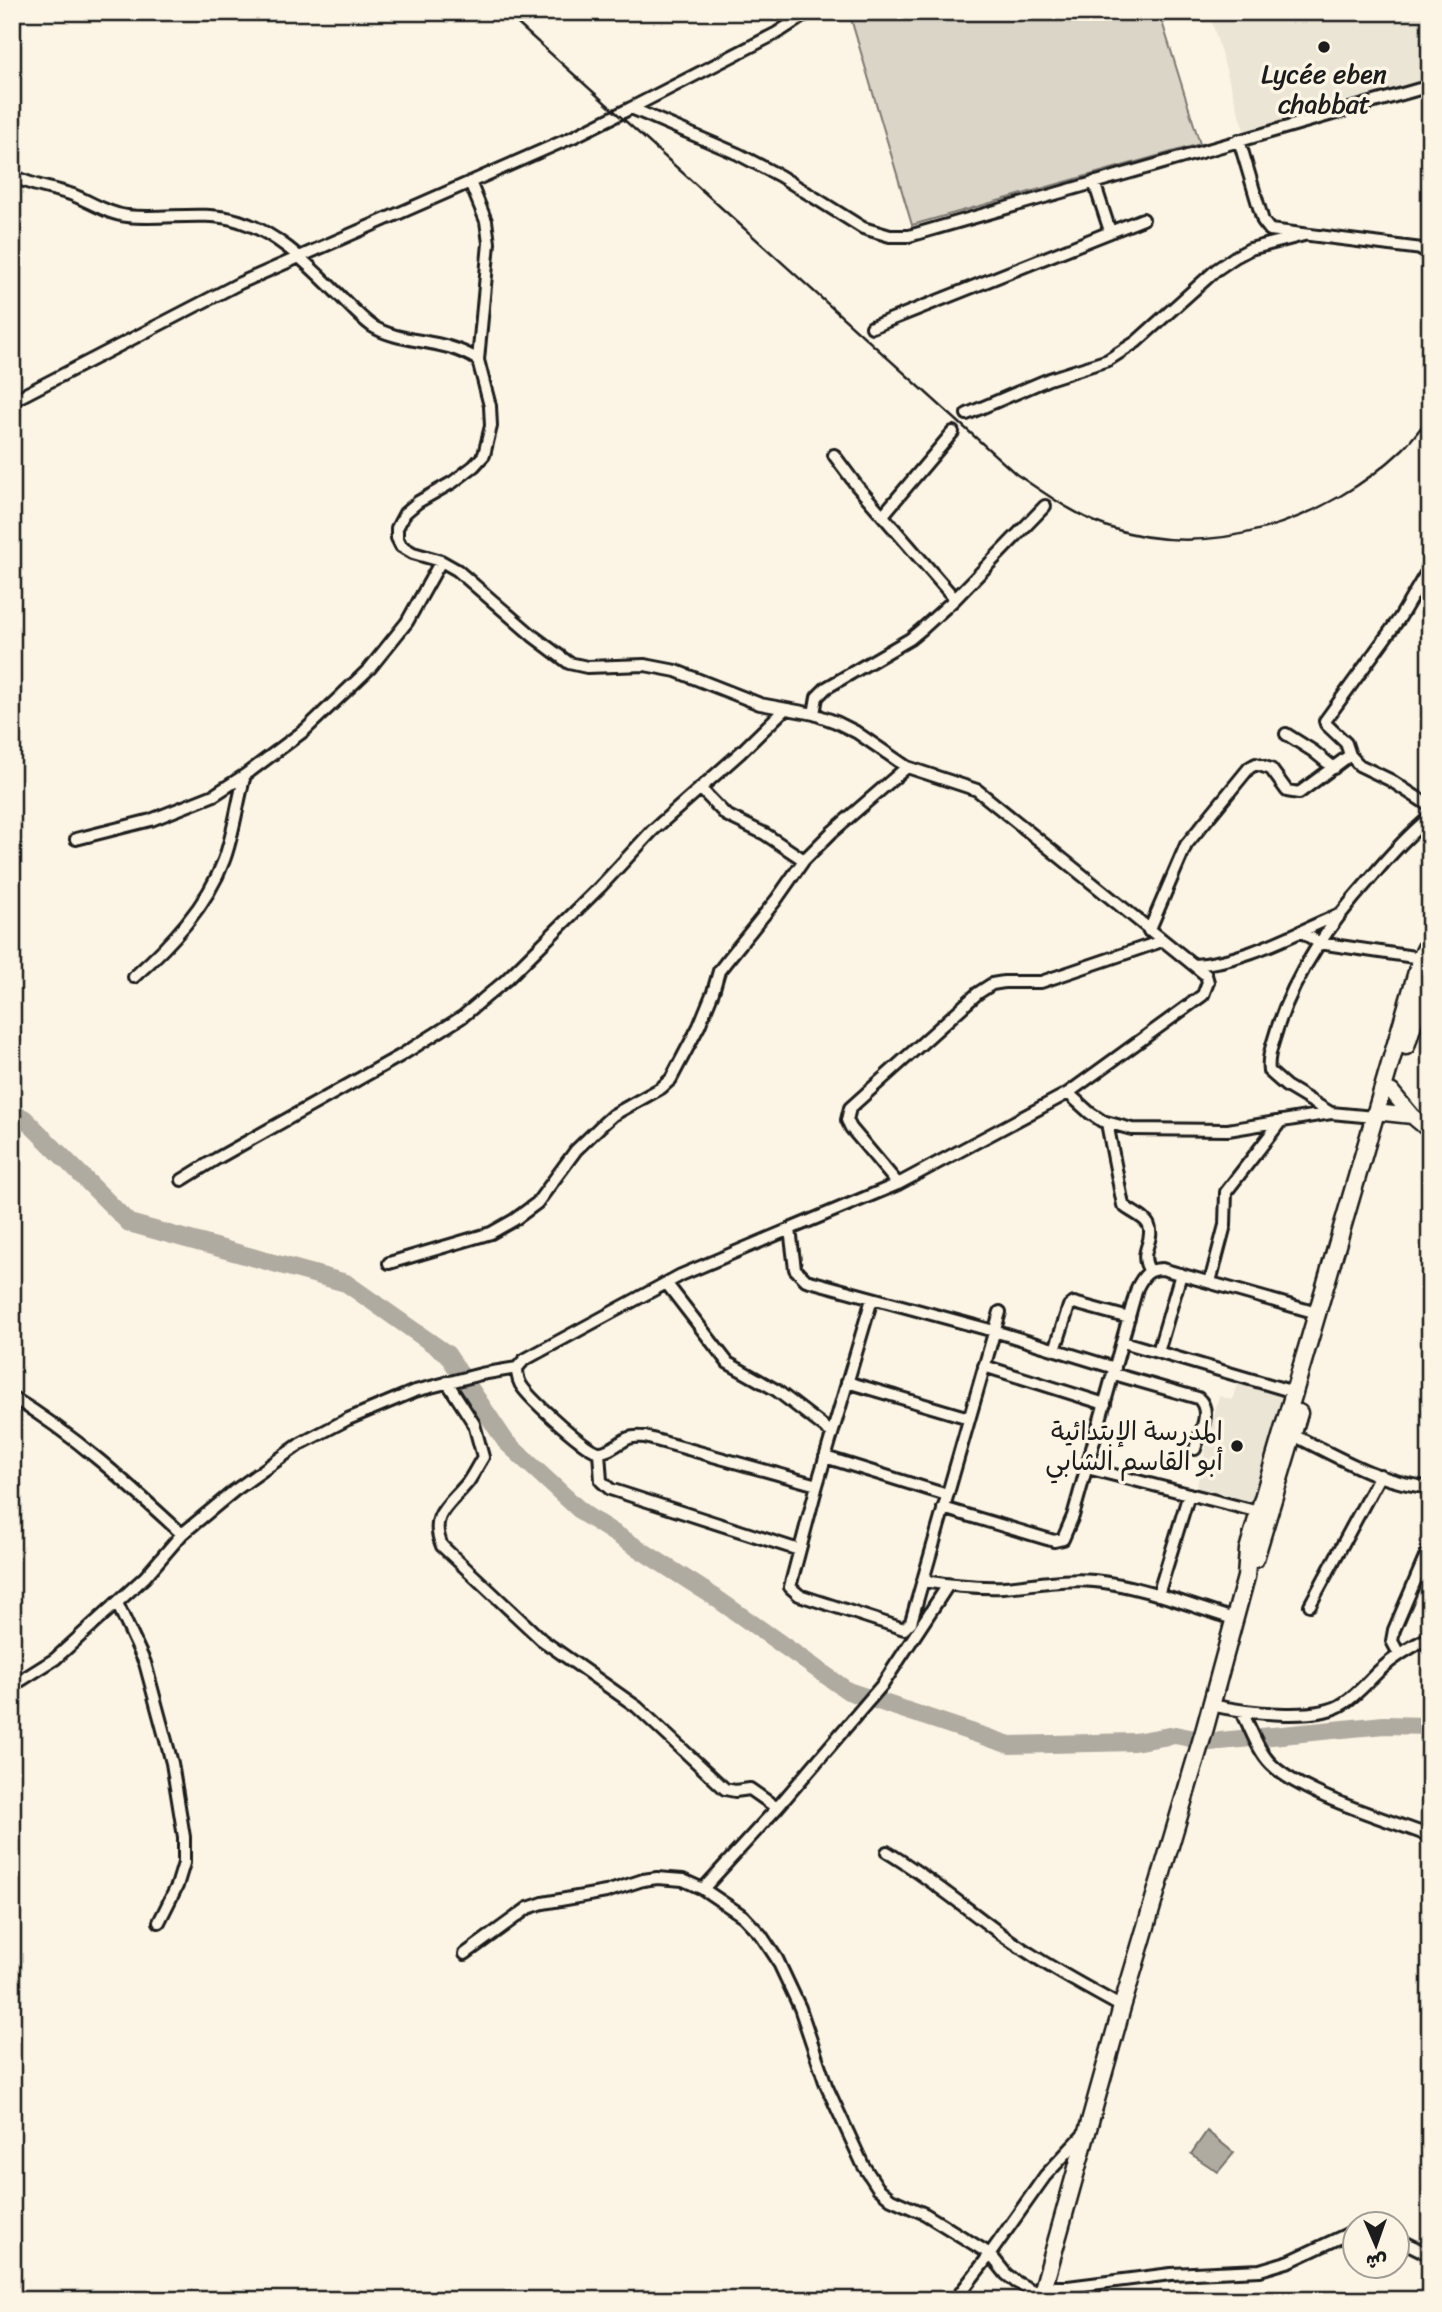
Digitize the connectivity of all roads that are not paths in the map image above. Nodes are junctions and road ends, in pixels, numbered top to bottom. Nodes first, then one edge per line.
1 (809, 12) edge
2 (1430, 86) edge
3 (631, 108) junction
4 (1239, 140) junction
5 (12, 175) edge
6 (470, 182) junction
7 (1094, 182) junction
8 (1143, 219) dead end
9 (1111, 231) junction
10 (1304, 234) junction
11 (1430, 250) edge
12 (298, 256) junction
13 (873, 327) dead end
14 (478, 360) junction
15 (12, 401) edge
16 (967, 414) dead end
17 (953, 432) dead end
18 (834, 455) dead end
19 (1045, 506) dead end
20 (883, 515) junction
21 (441, 561) junction
22 (1430, 572) edge
23 (955, 599) junction
24 (784, 710) junction
25 (814, 714) junction
26 (1286, 734) dead end
27 (1350, 755) junction
28 (907, 767) junction
29 (1334, 768) junction
30 (245, 775) junction
31 (699, 788) junction
32 (1430, 806) edge
33 (1430, 817) edge
34 (76, 839) dead end
35 (804, 860) junction
36 (1338, 915) junction
37 (1301, 931) junction
38 (1149, 932) junction
39 (1430, 940) edge
40 (1162, 941) junction
41 (1319, 943) junction
42 (1427, 964) edge
43 (1194, 965) junction
44 (134, 977) dead end
45 (1387, 1090) junction
46 (1069, 1093) junction
47 (1331, 1113) junction
48 (1378, 1115) junction
49 (1412, 1116) junction
50 (1281, 1121) junction
51 (1107, 1123) junction
52 (1430, 1130) edge
53 (182, 1180) dead end
54 (898, 1184) junction
55 (790, 1229) junction
56 (389, 1263) dead end
57 (1150, 1271) junction
58 (1181, 1274) junction
59 (1210, 1282) junction
60 (667, 1284) junction
61 (872, 1298) junction
62 (1000, 1312) dead end
63 (1317, 1313) junction
64 (1129, 1318) junction
65 (994, 1331) junction
66 (1123, 1342) junction
67 (1055, 1350) junction
68 (1158, 1352) junction
69 (984, 1366) junction
70 (517, 1368) junction
71 (1114, 1371) junction
72 (447, 1382) junction
73 (847, 1382) junction
74 (1294, 1392) junction
75 (12, 1397) edge
76 (1105, 1404) junction
77 (969, 1418) junction
78 (832, 1433) junction
79 (1293, 1436) junction
80 (1195, 1449) dead end
81 (598, 1452) junction
82 (825, 1457) junction
83 (1087, 1468) junction
84 (1380, 1475) junction
85 (817, 1485) junction
86 (1430, 1487) edge
87 (1189, 1494) junction
88 (947, 1495) junction
89 (943, 1508) junction
90 (1259, 1512) junction
91 (182, 1534) junction
92 (1430, 1546) edge
93 (799, 1550) junction
94 (1246, 1577) junction
95 (923, 1581) junction
96 (948, 1585) junction
97 (1158, 1595) junction
98 (117, 1603) junction
99 (1310, 1605) dead end
100 (1234, 1619) junction
101 (1430, 1637) edge
102 (1399, 1654) junction
103 (12, 1686) edge
104 (1211, 1705) junction
105 (1242, 1712) junction
106 (777, 1808) junction
107 (1430, 1836) edge
108 (887, 1852) dead end
109 (704, 1889) junction
110 (159, 1922) dead end
111 (465, 1954) dead end
112 (1122, 2007) junction
113 (1087, 2132) junction
114 (1340, 2238) edge
115 (1410, 2245) edge
116 (990, 2254) junction
117 (1430, 2255) edge
118 (1041, 2294) edge
119 (955, 2300) edge

1 - 3 street
2 - 4 street
3 - 6 street
3 - 7 street
4 - 7 street
4 - 10 street
5 - 12 street
6 - 12 street
6 - 14 street
7 - 9 street
8 - 9 street
9 - 13 street
10 - 11 street
10 - 16 street
12 - 14 street
12 - 15 street
14 - 21 street
17 - 20 street
18 - 20 street
19 - 23 street
20 - 23 street
21 - 24 street
21 - 30 street
22 - 27 street
23 - 25 street
24 - 25 street
24 - 31 street
25 - 28 street
26 - 29 street
27 - 29 street
27 - 32 street
28 - 35 street
28 - 38 street
29 - 38 street
30 - 34 street
30 - 44 street
31 - 35 street
31 - 53 street
33 - 36 street
35 - 56 street
36 - 37 street
36 - 41 street
37 - 41 street
37 - 43 street
38 - 40 street
39 - 42 main road
40 - 43 street
40 - 54 street
41 - 42 street
41 - 47 street
42 - 45 main road
43 - 46 street
45 - 48 main road
45 - 49 street
46 - 51 street
46 - 54 street
47 - 48 street
47 - 50 street
48 - 49 street
48 - 63 main road
48 - 79 main road
49 - 52 street
50 - 51 street
50 - 59 street
51 - 57 street
54 - 55 street
55 - 60 street
55 - 61 street
57 - 58 street
57 - 64 street
58 - 59 street
58 - 68 street
59 - 63 street
60 - 70 street
60 - 78 street
61 - 65 street
61 - 73 street
62 - 65 street
63 - 74 main road
64 - 66 street
64 - 67 street
65 - 67 street
65 - 69 street
66 - 68 street
66 - 71 street
67 - 71 street
68 - 74 street
69 - 76 street
69 - 77 street
70 - 72 street
70 - 81 street
71 - 76 street
71 - 80 street
72 - 91 street
72 - 106 street
73 - 77 street
73 - 78 street
74 - 90 main road
75 - 91 street
76 - 83 street
77 - 88 street
78 - 82 street
79 - 84 street
79 - 94 main road
81 - 85 street
81 - 93 street
82 - 85 street
82 - 88 street
83 - 87 street
83 - 89 street
84 - 86 street
84 - 99 street
85 - 93 street
87 - 90 street
87 - 97 street
88 - 89 street
89 - 95 street
90 - 94 main road
91 - 98 street
92 - 102 street
93 - 95 street
94 - 100 main road
95 - 96 street
96 - 97 street
96 - 106 street
97 - 100 street
98 - 103 street
98 - 110 street
100 - 104 main road
101 - 102 street
102 - 105 street
104 - 105 street
104 - 112 main road
105 - 107 street
106 - 109 street
108 - 112 street
109 - 111 street
109 - 116 street
112 - 113 main road
113 - 116 street
113 - 118 main road
114 - 118 street
115 - 117 street
116 - 118 street
116 - 119 street

